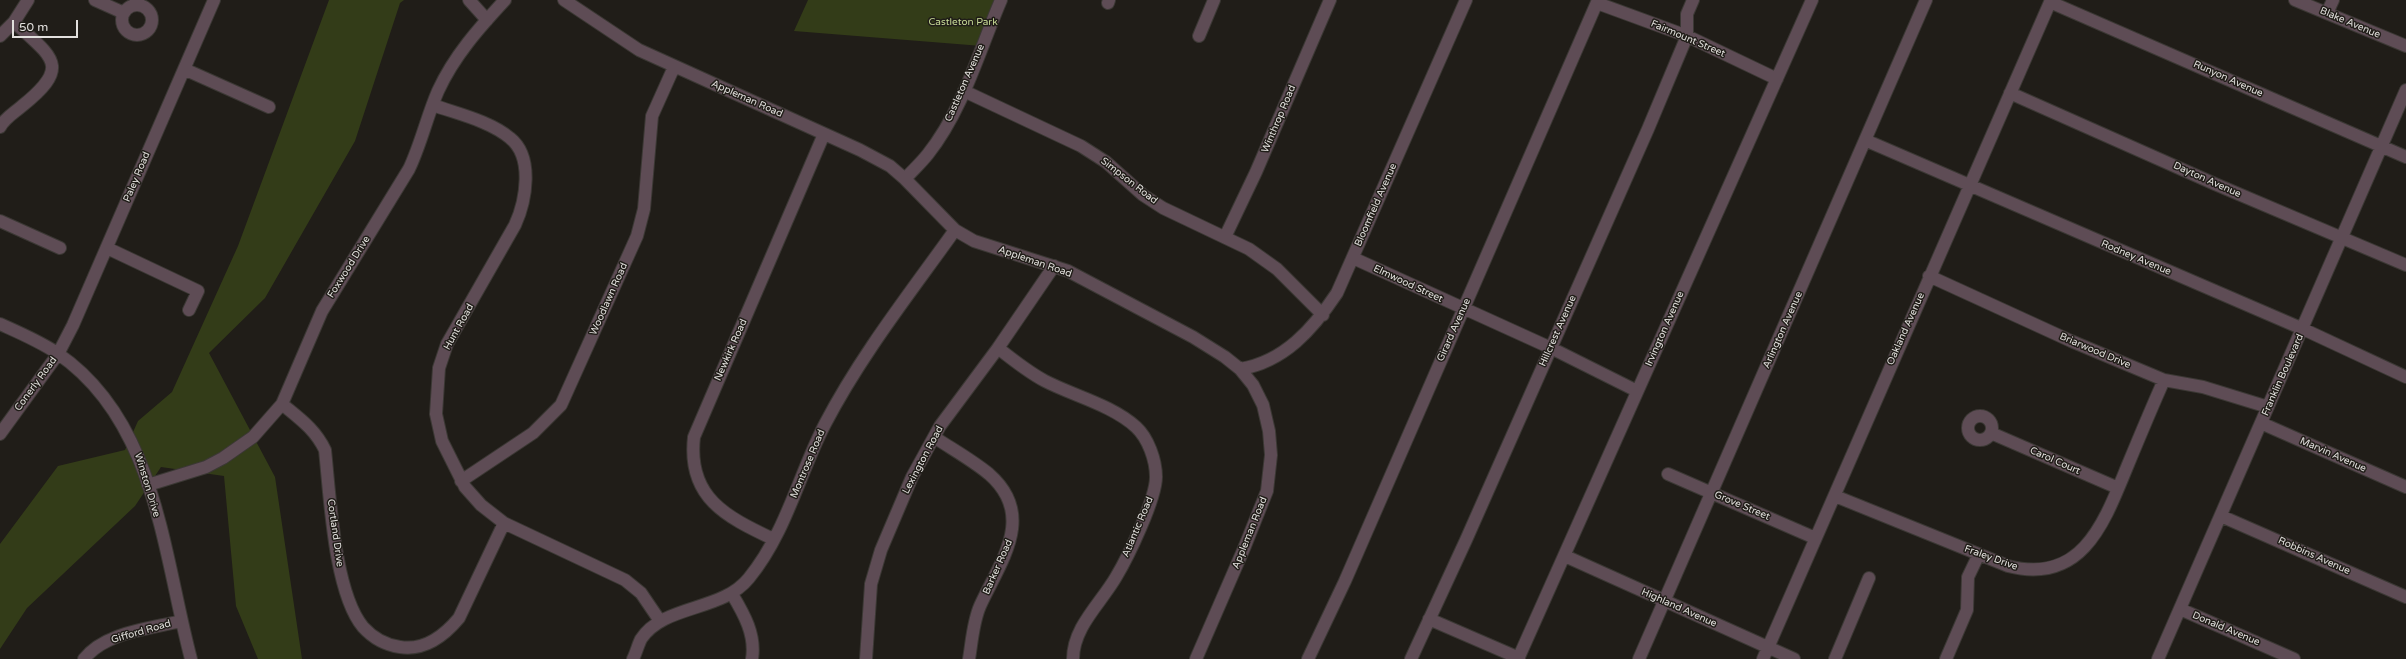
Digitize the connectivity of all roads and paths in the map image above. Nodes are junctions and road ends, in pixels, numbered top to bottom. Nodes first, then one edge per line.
1 (28, 0) edge
2 (95, 0) edge
3 (214, 0) edge
4 (469, 0) edge
5 (505, 0) edge
6 (564, 0) edge
7 (1001, 0) edge
8 (1214, 0) edge
9 (1330, 0) edge
10 (1466, 0) edge
11 (1693, 0) edge
12 (1812, 0) edge
13 (1926, 0) edge
14 (2295, 0) edge
15 (2333, 0) edge
16 (2050, 1) edge
17 (1597, 2) edge
18 (124, 13) dead end
19 (2327, 14) junction
20 (487, 20) junction
21 (14, 22) junction
22 (0, 36) edge
23 (1199, 36) dead end
24 (1687, 36) junction
25 (2406, 46) edge
26 (674, 67) junction
27 (184, 69) junction
28 (1777, 79) junction
29 (2406, 90) edge
30 (964, 91) junction
31 (2010, 93) junction
32 (433, 105) junction
33 (269, 107) dead end
34 (0, 127) edge
35 (824, 134) junction
36 (1865, 140) junction
37 (2382, 146) junction
38 (2406, 157) edge
39 (905, 179) junction
40 (1969, 186) junction
41 (0, 221) edge
42 (955, 230) junction
43 (1224, 237) junction
44 (2342, 237) junction
45 (60, 248) dead end
46 (107, 248) junction
47 (1353, 258) junction
48 (2406, 265) edge
49 (1054, 266) junction
50 (1929, 276) junction
51 (1463, 309) junction
52 (189, 310) dead end
53 (1322, 315) junction
54 (0, 324) edge
55 (2303, 329) junction
56 (998, 348) junction
57 (1551, 348) junction
58 (58, 354) junction
59 (1240, 370) junction
60 (2406, 377) edge
61 (2164, 380) junction
62 (1637, 391) junction
63 (282, 404) junction
64 (2268, 407) junction
65 (2261, 423) junction
66 (1992, 433) dead end
67 (0, 434) edge
68 (934, 436) junction
69 (1668, 474) dead end
70 (461, 481) junction
71 (148, 485) junction
72 (2406, 487) edge
73 (2118, 488) junction
74 (1712, 493) junction
75 (1835, 496) junction
76 (2221, 516) junction
77 (504, 523) junction
78 (1815, 538) junction
79 (773, 539) junction
80 (1979, 554) junction
81 (1565, 556) junction
82 (1869, 578) dead end
83 (732, 594) junction
84 (2406, 597) edge
85 (1664, 601) junction
86 (2180, 609) junction
87 (1429, 619) junction
88 (181, 621) junction
89 (660, 621) junction
90 (1766, 653) edge
91 (1518, 658) edge
92 (84, 659) edge
93 (191, 659) edge
94 (633, 659) edge
95 (752, 659) edge
96 (866, 659) edge
97 (969, 659) edge
98 (1073, 659) edge
99 (1196, 659) edge
100 (1308, 659) edge
101 (1411, 659) edge
102 (1639, 659) edge
103 (1794, 659) edge
104 (1835, 659) edge
105 (1946, 659) edge
106 (2158, 659) edge
107 (2294, 659) edge

1 - 21 street
2 - 18 street
3 - 27 street, Paley Road
4 - 20 street
5 - 20 street, Foxwood Drive
6 - 26 street, Appleman Road
7 - 30 street, Castleton Avenue
8 - 23 street
9 - 43 street, Winthrop Road
10 - 47 street, Bloomfield Avenue
11 - 24 street, Hillcrest Avenue
12 - 28 street, Irvington Avenue
13 - 36 street, Arlington Avenue
14 - 19 street, Blake Avenue
15 - 19 street
16 - 31 street, Oakland Avenue
16 - 37 street, Runyon Avenue
17 - 24 street, Fairmount Street
17 - 51 street, Girard Avenue
19 - 25 street, Blake Avenue
20 - 32 street, Foxwood Drive
21 - 22 street
21 - 34 street
24 - 28 street, Fairmount Street
24 - 57 street, Hillcrest Avenue
26 - 35 street, Appleman Road
26 - 70 street, Woodlawn Road
27 - 33 street
27 - 46 street, Paley Road
28 - 62 street, Irvington Avenue
29 - 37 street, Franklin Boulevard
30 - 39 street, Castleton Avenue
30 - 43 street, Simpson Road
31 - 40 street, Oakland Avenue
31 - 44 street, Dayton Avenue
32 - 63 street, Foxwood Drive
32 - 70 street, Hunt Road
35 - 39 street, Appleman Road
35 - 79 street, Newkirk Road
36 - 40 street, Rodney Avenue
36 - 74 street, Arlington Avenue
37 - 38 street, Runyon Avenue
37 - 44 street, Franklin Boulevard
39 - 42 street, Appleman Road
40 - 50 street, Oakland Avenue
40 - 55 street, Rodney Avenue
41 - 45 street
42 - 49 street, Appleman Road
42 - 79 street, Montrose Road
43 - 53 street, Simpson Road
44 - 48 street, Dayton Avenue
44 - 55 street, Franklin Boulevard
46 - 52 street
46 - 58 street, Paley Road
47 - 51 street, Elmwood Street
47 - 53 street, Bloomfield Avenue
49 - 56 street, Lexington Road
49 - 59 street, Appleman Road
50 - 61 street, Briarwood Drive
50 - 75 street, Oakland Avenue
51 - 57 street, Elmwood Street
51 - 100 street, Girard Avenue
53 - 59 street, Bloomfield Avenue
54 - 58 street, Winston Drive
55 - 60 street, Rodney Avenue
55 - 64 street, Franklin Boulevard
56 - 68 street, Lexington Road
56 - 98 street, Atlantic Road
57 - 62 street, Elmwood Street
57 - 87 street, Hillcrest Avenue
58 - 67 street, Conerly Road
58 - 71 street, Winston Drive
59 - 99 street, Appleman Road
61 - 64 street, Briarwood Drive
61 - 73 street, Fraley Drive
62 - 81 street, Irvington Avenue
63 - 71 street, Foxwood Drive
63 - 77 street, Cortland Drive
64 - 65 street, Franklin Boulevard
65 - 72 street, Marvin Avenue
65 - 76 street, Franklin Boulevard
66 - 73 street, Carol Court
68 - 96 street, Lexington Road
68 - 97 street, Barker Road
69 - 74 street, Grove Street
70 - 77 street, Hunt Road
71 - 88 street, Winston Drive
73 - 80 street, Fraley Drive
74 - 78 street, Grove Street
74 - 85 street, Arlington Avenue
75 - 78 street, Oakland Avenue
75 - 80 street, Fraley Drive
76 - 84 street, Robbins Avenue
76 - 86 street, Franklin Boulevard
77 - 89 street, Hunt Road
78 - 90 street, Oakland Avenue
79 - 83 street, Montrose Road
80 - 105 street
81 - 85 street, Highland Avenue
81 - 91 street, Irvington Avenue
82 - 104 street
83 - 89 street, Montrose Road
83 - 95 street
85 - 90 street, Highland Avenue
85 - 102 street, Arlington Avenue
86 - 106 street, Franklin Boulevard
86 - 107 street, Donald Avenue
87 - 91 street
87 - 101 street, Hillcrest Avenue
88 - 92 street, Gifford Road
88 - 93 street, Winston Drive
89 - 94 street, Montrose Road
90 - 103 street, Highland Avenue

